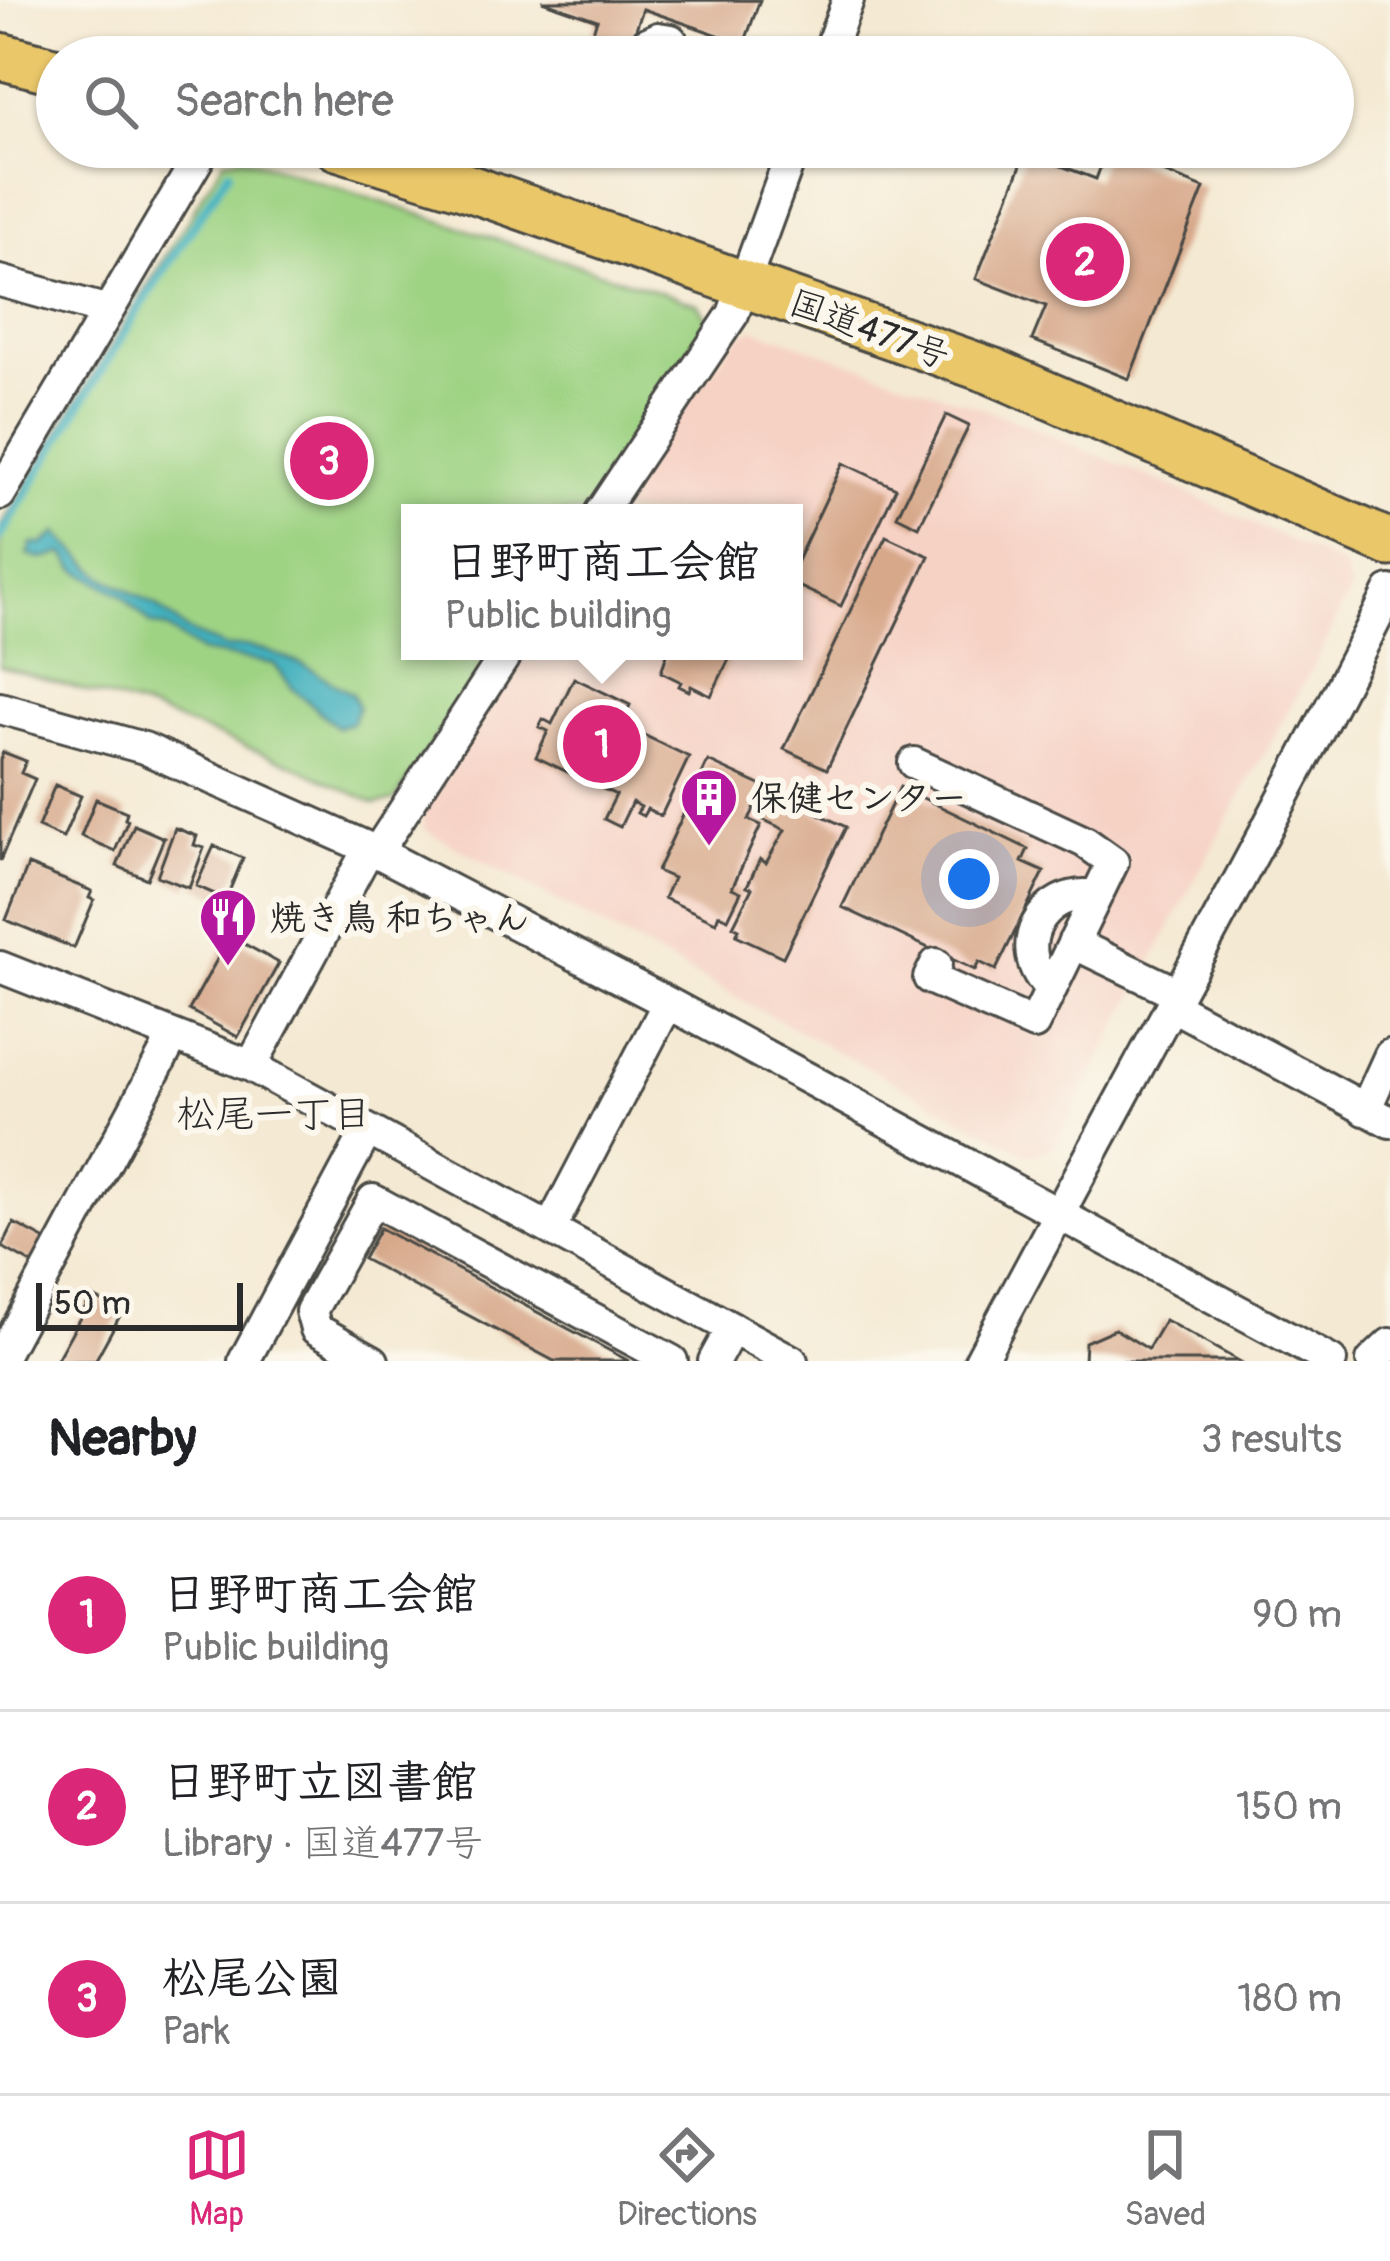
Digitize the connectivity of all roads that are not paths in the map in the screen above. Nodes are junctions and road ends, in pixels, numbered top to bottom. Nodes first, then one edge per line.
1 (848, 0) edge
2 (835, 36) edge
3 (0, 56) edge
4 (36, 65) edge
5 (192, 168) edge
6 (400, 168) edge
7 (787, 168) edge
8 (0, 281) edge
9 (747, 284) junction
10 (105, 310) junction
11 (2, 488) edge
12 (606, 504) edge
13 (1390, 543) edge
14 (1390, 591) edge
15 (502, 660) edge
16 (0, 708) edge
17 (915, 762) dead end
18 (373, 850) junction
19 (1096, 896) junction
20 (1073, 944) junction
21 (936, 964) dead end
22 (0, 967) edge
23 (1052, 988) junction
24 (1174, 999) junction
25 (668, 1003) junction
26 (173, 1037) junction
27 (1390, 1055) edge
28 (251, 1066) junction
29 (1377, 1116) edge
30 (368, 1131) junction
31 (1059, 1212) junction
32 (550, 1229) junction
33 (732, 1328) junction
34 (1390, 1344) edge
35 (0, 1360) edge
36 (244, 1361) edge
37 (374, 1361) edge
38 (671, 1361) edge
39 (714, 1361) edge
40 (792, 1361) edge
41 (980, 1361) edge
42 (1331, 1361) edge
43 (1372, 1361) edge

1 - 2 street
3 - 4 highway
5 - 10 street
6 - 9 highway, 国道477号
7 - 9 street
8 - 10 street
9 - 12 street
9 - 13 highway, 国道477号
10 - 11 street
14 - 24 street
15 - 18 street
16 - 18 street
17 - 19 street
18 - 25 street
18 - 28 street
19 - 20 street
19 - 23 street
20 - 23 street
20 - 24 street
21 - 23 street
22 - 26 street
24 - 29 street
24 - 31 street
25 - 31 street
25 - 32 street
26 - 28 street
26 - 35 street
27 - 29 street
28 - 30 street
30 - 32 street
30 - 36 street
31 - 41 street
31 - 42 street
32 - 33 street
33 - 39 street
33 - 40 street
34 - 43 street
37 - 38 street

